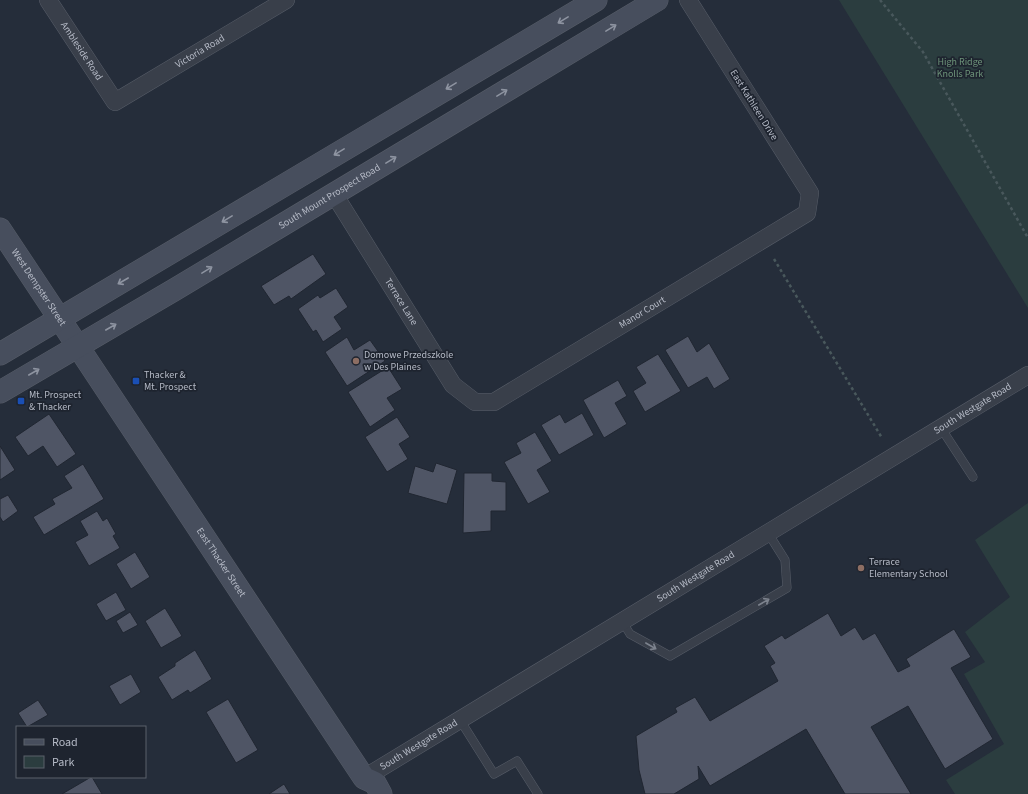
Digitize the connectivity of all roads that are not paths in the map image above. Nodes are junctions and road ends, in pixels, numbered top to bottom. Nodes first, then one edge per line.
1 (48, 0) edge
2 (286, 0) edge
3 (596, 0) edge
4 (657, 0) edge
5 (688, 0) edge
6 (115, 102) joint
7 (334, 194) junction
8 (807, 213) joint
9 (0, 229) edge
10 (59, 318) junction
11 (77, 346) junction
12 (0, 354) edge
13 (1028, 375) edge
14 (0, 392) edge
15 (475, 402) joint
16 (941, 428) junction
17 (973, 477) dead end
18 (768, 533) junction
19 (622, 621) junction
20 (460, 720) junction
21 (361, 786) edge
22 (381, 794) edge
23 (538, 794) edge

1 - 6 street, Ambleside Road
2 - 6 street, Victoria Road
3 -> 10 main road
7 -> 4 main road, South Mount Prospect Road
5 - 8 street, East Kathleen Drive
11 -> 7 main road, South Mount Prospect Road
7 - 15 street, Terrace Lane
8 - 15 street, Manor Court
9 - 10 main road, West Dempster Street
10 - 11 main road, West Dempster Street
10 - 12 main road
14 -> 11 main road, South Mount Prospect Road
11 - 21 main road, East Thacker Street
13 - 16 street, South Westgate Road
16 - 17 lane
16 - 18 street, South Westgate Road
18 - 19 street, South Westgate Road
19 -> 18 lane
19 - 20 street, South Westgate Road
20 - 21 street, South Westgate Road
20 - 23 lane
21 - 22 main road, East Thacker Street

